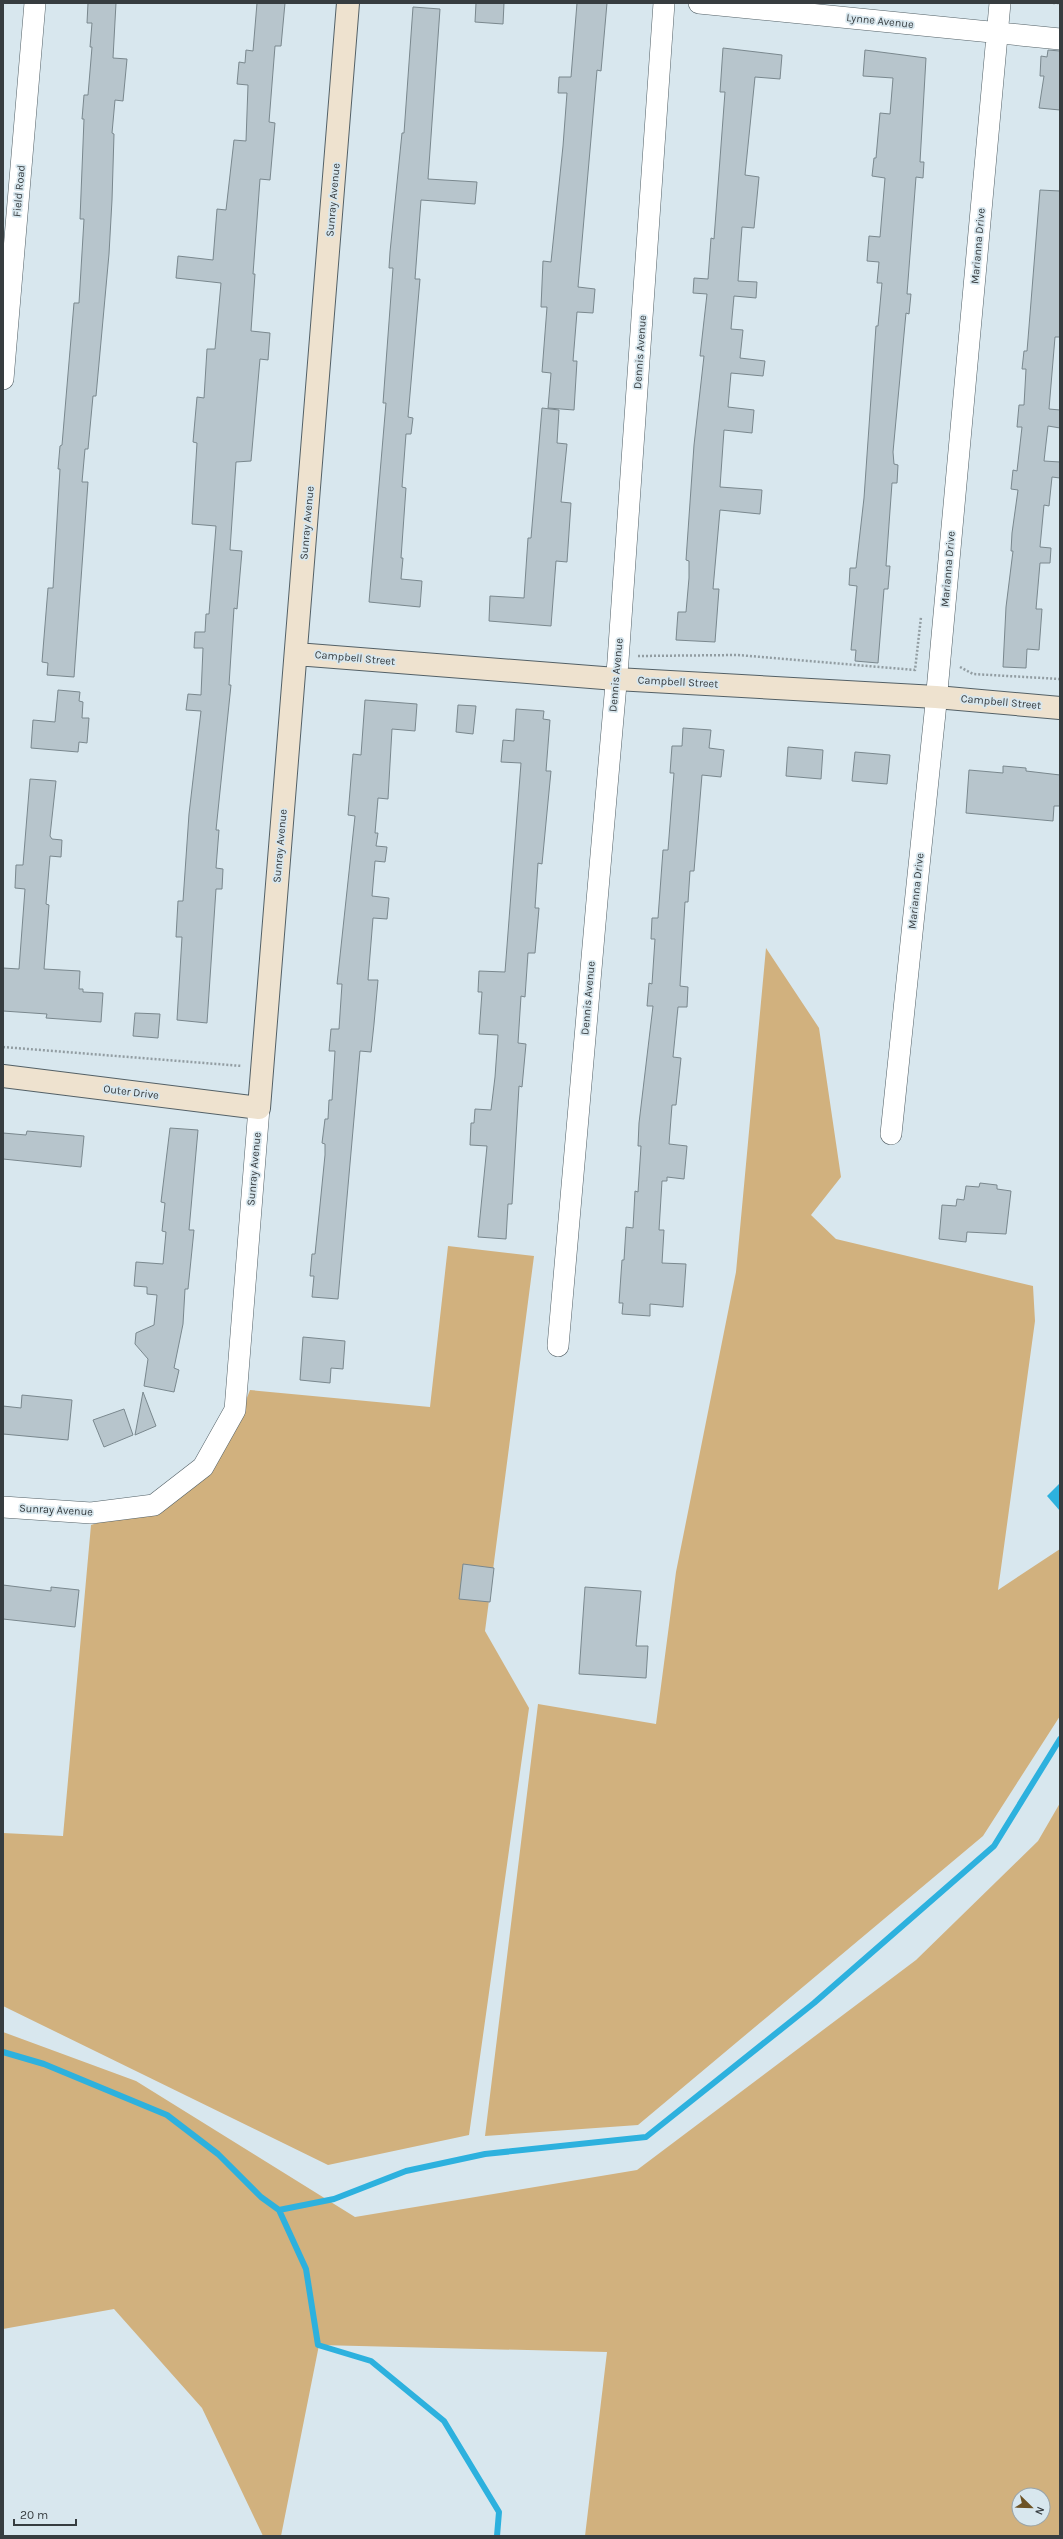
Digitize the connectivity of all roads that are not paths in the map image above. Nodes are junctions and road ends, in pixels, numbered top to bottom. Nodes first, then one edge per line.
1 (35, 3) edge
2 (348, 3) edge
3 (664, 3) edge
4 (699, 3) edge
5 (1000, 3) edge
6 (998, 33) junction
7 (1060, 39) edge
8 (3, 379) edge
9 (296, 654) junction
10 (616, 679) junction
11 (936, 697) junction
12 (1060, 708) edge
13 (3, 1076) edge
14 (259, 1108) junction
15 (891, 1134) dead end
16 (558, 1346) dead end
17 (3, 1507) edge

1 - 8 street, Field Road
2 - 9 street, Sunray Avenue
3 - 10 street, Dennis Avenue
4 - 6 street, Lynne Avenue
5 - 6 street, Marianna Drive
6 - 7 street, Lynne Avenue
6 - 11 street, Marianna Drive
9 - 10 street, Campbell Street
9 - 14 street, Sunray Avenue
10 - 11 street, Campbell Street
10 - 16 street, Dennis Avenue
11 - 12 street, Campbell Street
11 - 15 street, Marianna Drive
13 - 14 street, Outer Drive
14 - 17 street, Sunray Avenue

